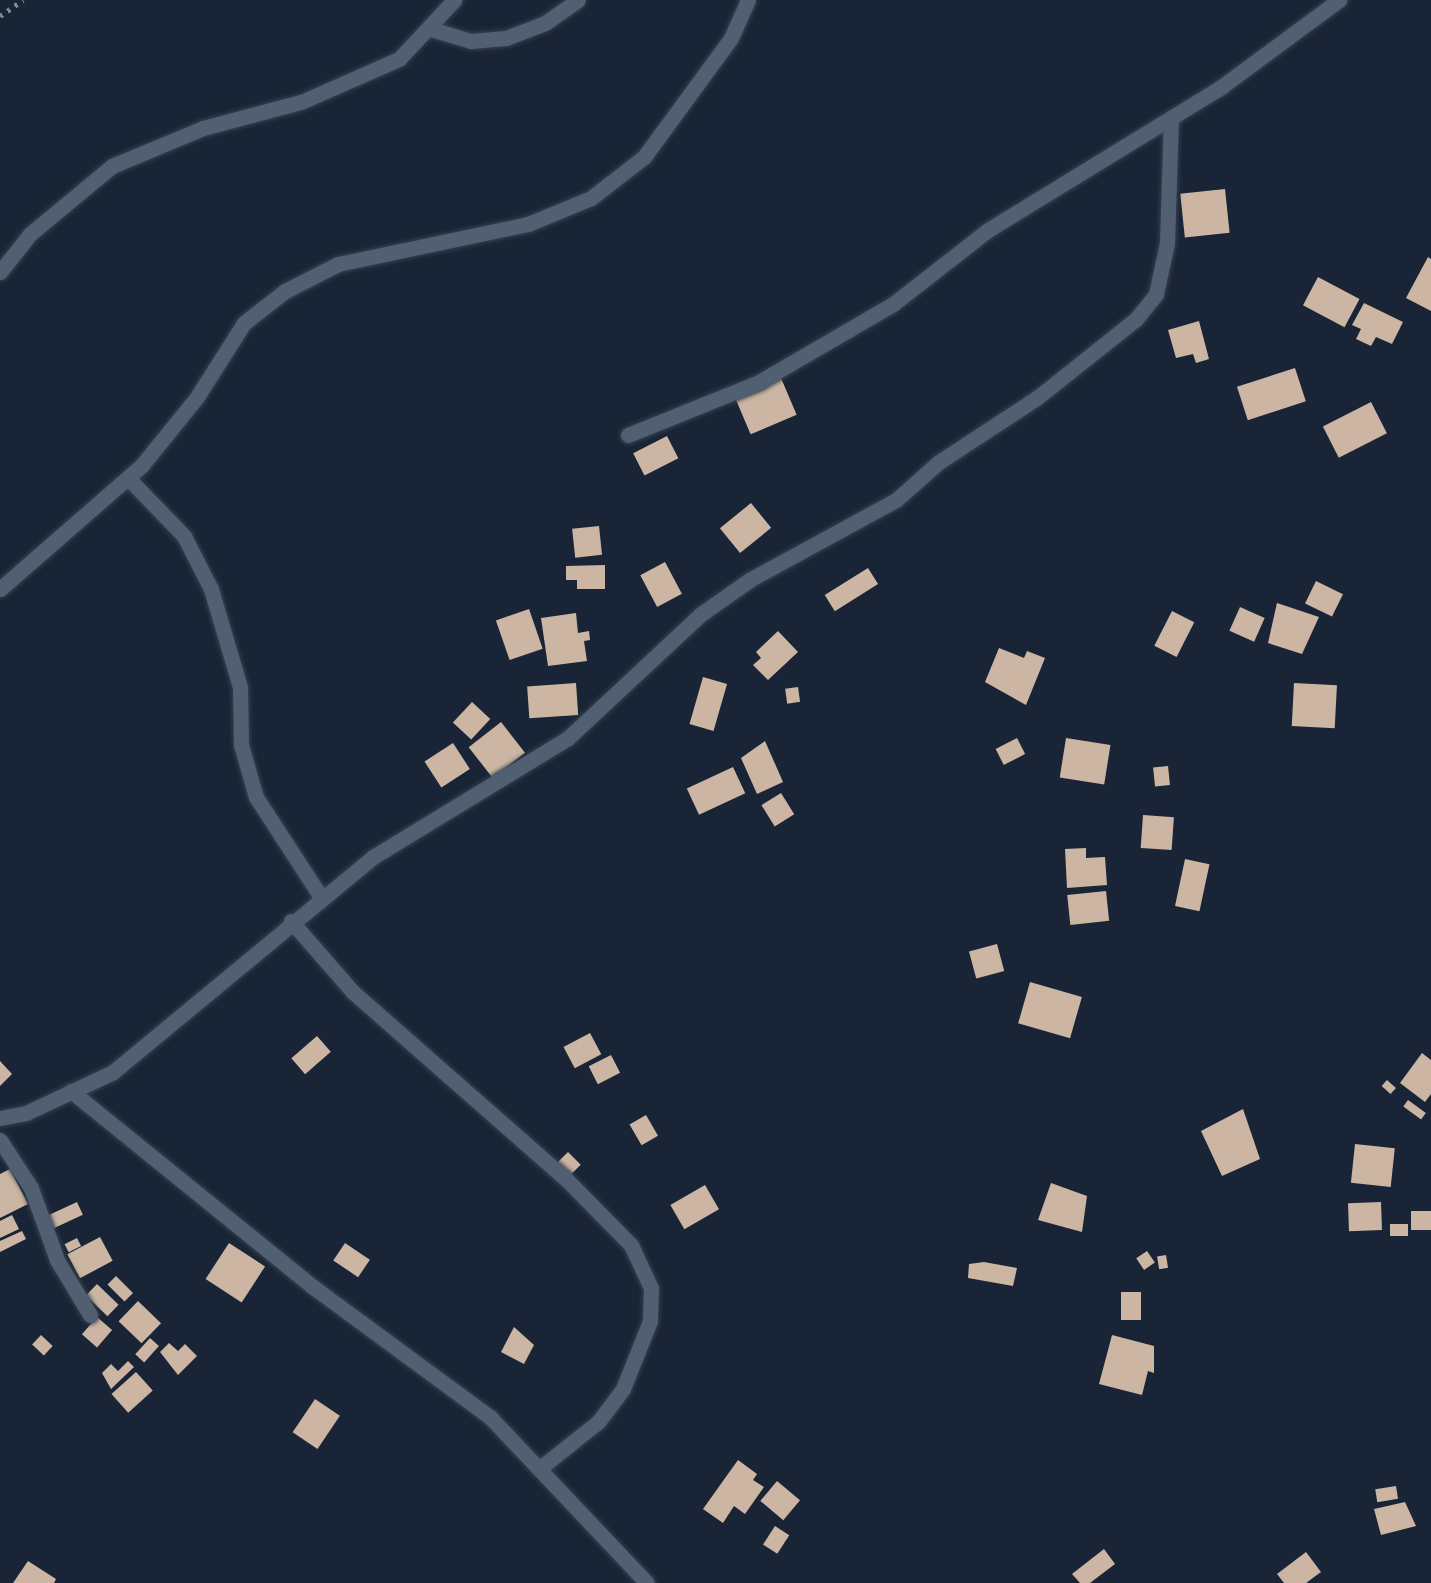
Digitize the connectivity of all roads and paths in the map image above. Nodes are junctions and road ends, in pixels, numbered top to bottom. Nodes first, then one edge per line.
1 (454, 0) edge
2 (578, 0) edge
3 (748, 0) edge
4 (1339, 0) edge
5 (431, 29) junction
6 (1171, 118) junction
7 (0, 272) edge
8 (628, 435) dead end
9 (128, 478) junction
10 (0, 589) edge
11 (321, 897) junction
12 (291, 921) junction
13 (71, 1091) junction
14 (0, 1118) edge
15 (0, 1140) edge
16 (90, 1315) dead end
17 (539, 1469) junction
18 (647, 1583) edge

1 - 5 street
2 - 5 street
3 - 9 street
4 - 6 street
5 - 7 street
6 - 8 street
6 - 11 street
9 - 10 street
9 - 11 street
11 - 12 street
12 - 13 street
12 - 17 street
13 - 14 street
13 - 17 street
15 - 16 street
17 - 18 street

